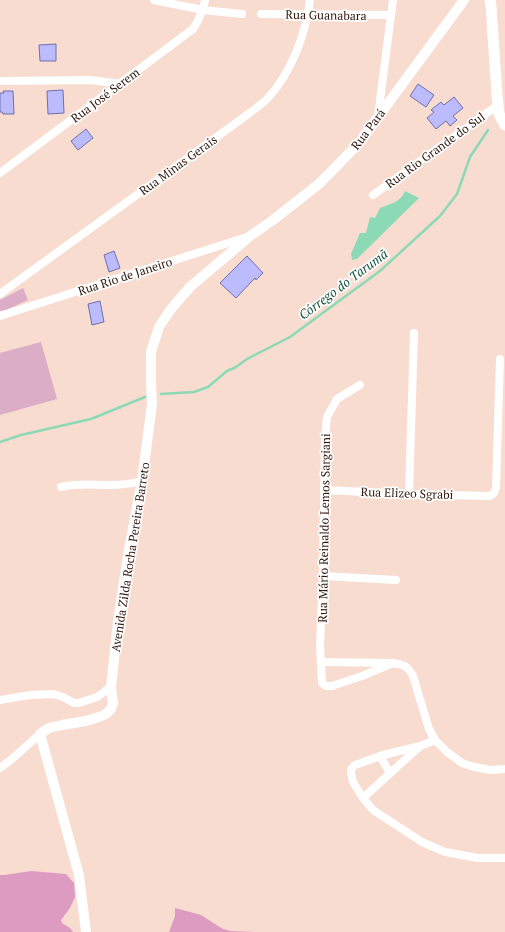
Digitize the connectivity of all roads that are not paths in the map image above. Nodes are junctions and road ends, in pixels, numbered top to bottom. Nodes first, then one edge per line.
1 (154, 0) edge
2 (205, 0) edge
3 (310, 0) edge
4 (393, 0) edge
5 (464, 0) edge
6 (490, 0) edge
7 (203, 10) junction
8 (242, 14) dead end
9 (261, 14) dead end
10 (308, 15) junction
11 (391, 15) junction
12 (0, 81) edge
13 (120, 84) junction
14 (498, 105) junction
15 (378, 116) junction
16 (505, 125) edge
17 (0, 173) edge
18 (373, 195) dead end
19 (250, 236) junction
20 (0, 293) edge
21 (0, 316) edge
22 (414, 333) dead end
23 (500, 359) dead end
24 (360, 386) dead end
25 (142, 481) junction
26 (61, 487) dead end
27 (324, 490) junction
28 (409, 494) junction
29 (323, 576) junction
30 (396, 580) dead end
31 (321, 662) junction
32 (360, 663) junction
33 (393, 663) junction
34 (362, 676) junction
35 (111, 687) junction
36 (0, 700) edge
37 (40, 734) junction
38 (435, 740) junction
39 (420, 746) junction
40 (380, 756) junction
41 (0, 768) edge
42 (505, 769) edge
43 (390, 773) junction
44 (363, 798) junction
45 (505, 858) edge
46 (86, 932) edge

1 - 7 street
2 - 7 street, Rua José Serem
3 - 10 street, Rua Minas Gerais
4 - 11 street
5 - 15 street, Rua Pará
6 - 14 main road
7 - 8 street
7 - 13 street, Rua José Serem
9 - 10 street, Rua Guanabara
10 - 11 street, Rua Guanabara
10 - 20 street, Rua Minas Gerais
11 - 15 street
12 - 13 street
13 - 17 street, Rua José Serem
14 - 16 main road
14 - 18 street, Rua Rio Grande do Sul
15 - 19 street, Rua Pará
19 - 21 street, Rua Rio de Janeiro
19 - 25 street, Avenida Zilda Rocha Pereira Barreto
22 - 28 street
23 - 28 street, Rua Elizeo Sgrabi
24 - 27 street, Rua Mário Reinaldo Lemos Sargiani
25 - 26 street
25 - 35 street, Avenida Zilda Rocha Pereira Barreto
27 - 28 street, Rua Elizeo Sgrabi
27 - 29 street, Rua Mário Reinaldo Lemos Sargiani
29 - 30 street
29 - 31 street, Rua Mário Reinaldo Lemos Sargiani
31 - 32 street
31 - 34 street, Rua Mário Reinaldo Lemos Sargiani
32 - 33 street
32 - 34 street
33 - 34 street
33 - 38 street
35 - 36 street
35 - 37 street, Avenida Zilda Rocha Pereira Barreto
37 - 41 street
37 - 46 street
38 - 39 street
38 - 42 street
39 - 40 street
39 - 43 street
40 - 43 street
40 - 44 street
43 - 44 street
44 - 45 street

